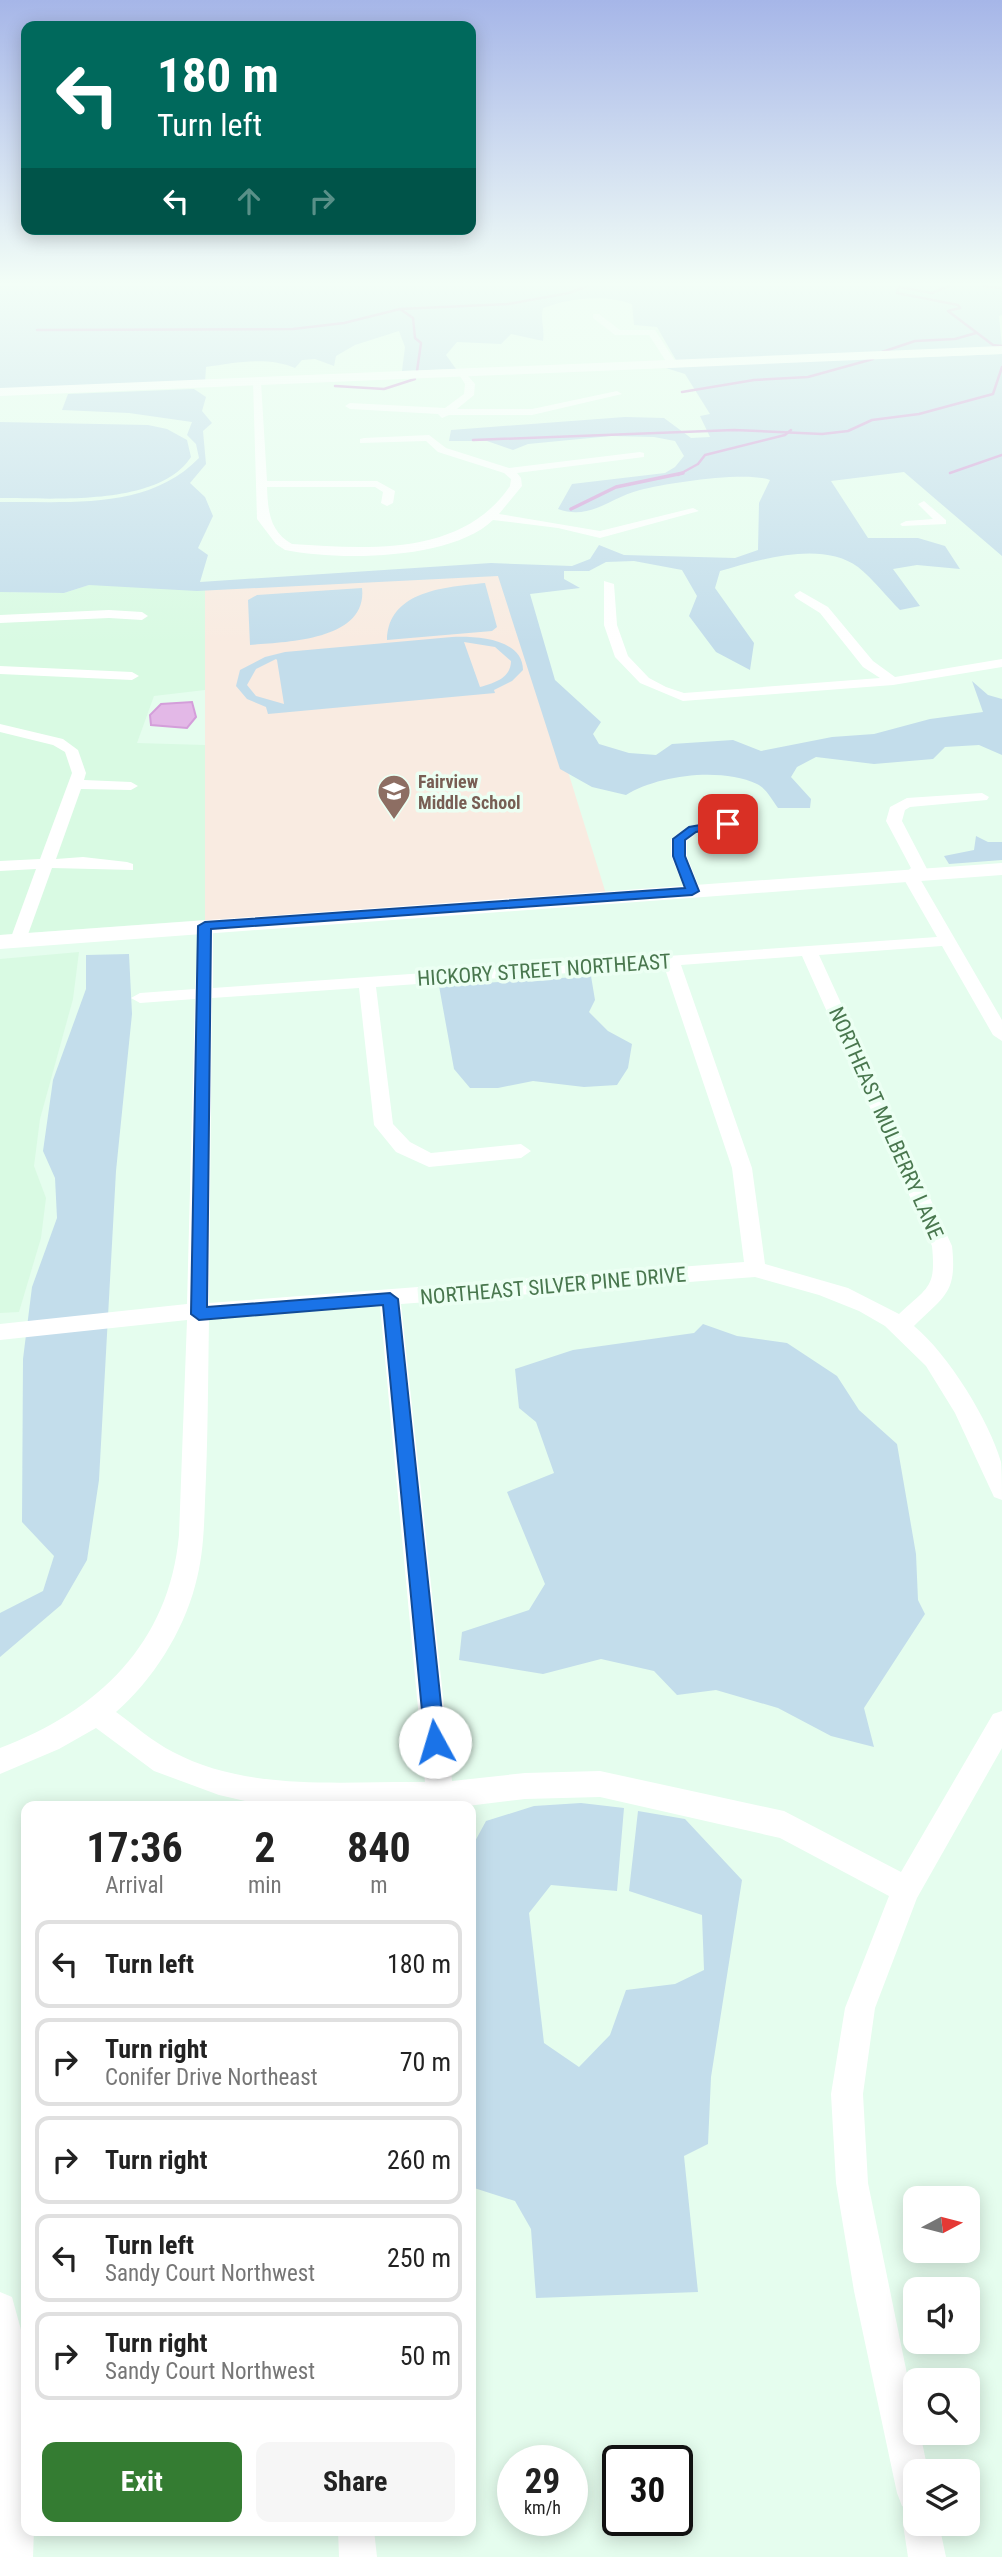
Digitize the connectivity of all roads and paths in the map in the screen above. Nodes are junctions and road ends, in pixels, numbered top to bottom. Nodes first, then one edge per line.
1 (258, 405) edge
2 (455, 405) edge
3 (564, 405) edge
4 (350, 406) dead end
5 (447, 411) junction
6 (429, 438) junction
7 (363, 441) dead end
8 (640, 455) dead end
9 (508, 471) junction
10 (263, 485) junction
11 (387, 503) dead end
12 (924, 504) dead end
13 (694, 511) dead end
14 (492, 516) junction
15 (906, 524) dead end
16 (608, 584) dead end
17 (800, 595) dead end
18 (142, 615) dead end
19 (0, 619) edge
20 (1002, 663) edge
21 (0, 670) edge
22 (132, 676) dead end
23 (893, 681) junction
24 (0, 728) edge
25 (76, 785) junction
26 (131, 786) dead end
27 (982, 797) dead end
28 (728, 824) dead end
29 (44, 863) junction
30 (0, 866) edge
31 (127, 867) dead end
32 (1002, 869) edge
33 (910, 876) junction
34 (692, 891) junction
35 (205, 926) junction
36 (9, 941) edge
37 (947, 941) junction
38 (808, 950) junction
39 (671, 961) junction
40 (367, 983) junction
41 (202, 995) junction
42 (140, 998) dead end
43 (1002, 998) edge
44 (983, 1000) junction
45 (1002, 1035) edge
46 (521, 1152) dead end
47 (755, 1269) junction
48 (390, 1299) junction
49 (199, 1314) junction
50 (901, 1325) junction
51 (0, 1332) edge
52 (1002, 1490) edge
53 (96, 1713) junction
54 (1002, 1723) edge
55 (0, 1761) edge
56 (440, 1796) junction
57 (261, 1799) edge
58 (906, 1890) junction
59 (0, 2309) edge
60 (908, 2459) edge
61 (356, 2536) edge
62 (923, 2536) edge
63 (14, 2557) edge
64 (358, 2557) edge
65 (927, 2557) edge

1 - 10 street
2 - 5 street
3 - 5 street
4 - 5 street
5 - 6 street
6 - 7 street
6 - 9 street
8 - 9 street
9 - 14 street
10 - 11 street
10 - 14 street
12 - 15 street
13 - 14 street
16 - 23 street
17 - 23 street
18 - 19 street
20 - 23 street
21 - 22 street
24 - 25 street
25 - 26 street
25 - 29 street
27 - 33 street
28 - 34 street
29 - 30 street
29 - 31 street
29 - 36 street
32 - 33 street
33 - 34 street
33 - 37 street
34 - 35 street
35 - 36 street
35 - 41 street
37 - 38 street, HICKORY STREET NORTHEAST
37 - 44 street
38 - 39 street, HICKORY STREET NORTHEAST
38 - 50 street, NORTHEAST MULBERRY LANE
39 - 40 street, HICKORY STREET NORTHEAST
39 - 47 street
40 - 41 street, HICKORY STREET NORTHEAST
40 - 46 street
41 - 42 street, HICKORY STREET NORTHEAST
41 - 49 street
43 - 44 street
44 - 45 street
47 - 48 street, NORTHEAST SILVER PINE DRIVE
47 - 50 street, NORTHEAST SILVER PINE DRIVE
48 - 49 street, NORTHEAST SILVER PINE DRIVE
48 - 56 street
49 - 51 street, NORTHEAST SILVER PINE DRIVE
49 - 53 street
50 - 52 street, NORTHEAST SILVER PINE DRIVE
53 - 55 street
53 - 57 street
54 - 58 street
56 - 57 street
56 - 58 street
58 - 60 street
59 - 63 street
61 - 64 street
62 - 65 street

